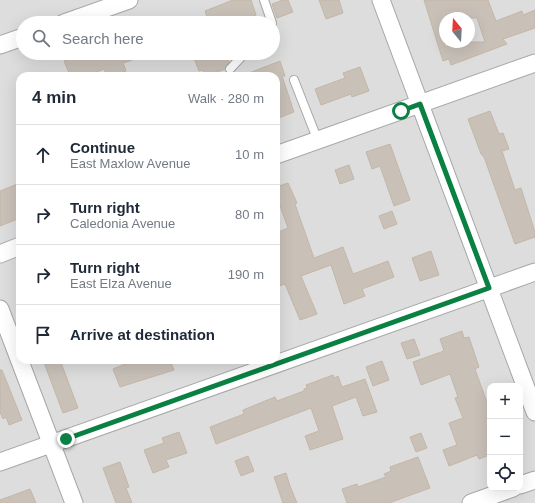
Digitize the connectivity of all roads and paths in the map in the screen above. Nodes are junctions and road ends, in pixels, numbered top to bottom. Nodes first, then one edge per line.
1 (129, 0) edge
2 (264, 0) edge
3 (382, 0) edge
4 (84, 16) edge
5 (270, 16) edge
6 (16, 39) edge
7 (0, 45) edge
8 (238, 60) edge
9 (535, 64) edge
10 (230, 69) dead end
11 (294, 80) dead end
12 (420, 104) junction
13 (318, 141) junction
14 (280, 154) edge
15 (16, 248) edge
16 (0, 254) edge
17 (535, 272) edge
18 (489, 288) junction
19 (0, 309) edge
20 (16, 351) edge
21 (280, 363) edge
22 (21, 364) edge
23 (276, 364) edge
24 (535, 412) edge
25 (52, 444) junction
26 (0, 462) edge
27 (535, 480) edge
28 (523, 484) edge
29 (505, 491) edge
30 (74, 503) edge
31 (471, 503) edge

1 - 4 street
2 - 5 lane
3 - 12 street
6 - 7 street
8 - 10 lane
9 - 12 street
11 - 13 lane
12 - 13 street
12 - 18 street
13 - 14 street
15 - 16 street
17 - 18 street
18 - 21 street
18 - 24 street
19 - 20 street
22 - 25 street
23 - 25 street
25 - 26 street
25 - 30 street
27 - 28 street
29 - 31 street

